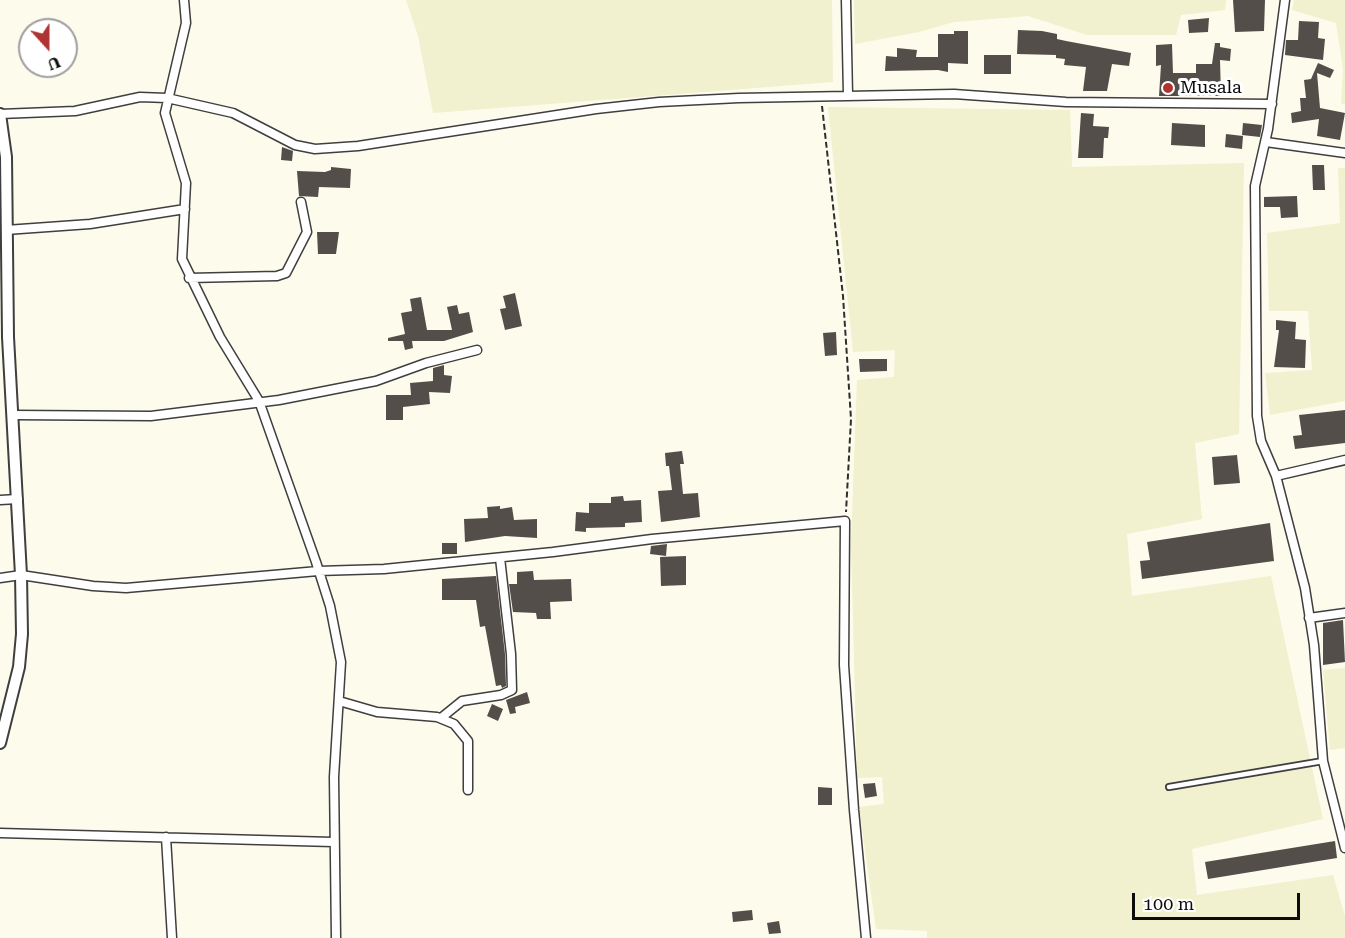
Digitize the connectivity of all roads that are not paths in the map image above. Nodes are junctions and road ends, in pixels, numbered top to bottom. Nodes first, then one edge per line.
1 (184, 0) edge
2 (846, 0) edge
3 (1285, 0) edge
4 (848, 95) junction
5 (167, 98) junction
6 (1272, 104) junction
7 (0, 114) edge
8 (1266, 142) junction
9 (1345, 153) edge
10 (301, 202) dead end
11 (185, 209) junction
12 (6, 230) junction
13 (189, 278) junction
14 (4, 337) edge
15 (477, 350) dead end
16 (259, 401) junction
17 (12, 415) junction
18 (1345, 460) edge
19 (1276, 476) junction
20 (18, 499) junction
21 (0, 500) edge
22 (500, 558) junction
23 (318, 571) junction
24 (21, 575) junction
25 (0, 578) edge
26 (1345, 613) edge
27 (1309, 618) junction
28 (339, 701) junction
29 (441, 718) junction
30 (0, 743) edge
31 (1323, 761) junction
32 (1169, 787) dead end
33 (468, 790) dead end
34 (0, 833) edge
35 (166, 837) junction
36 (333, 842) junction
37 (1345, 848) edge
38 (172, 938) edge
39 (336, 938) edge
40 (866, 938) edge

1 - 5 street
2 - 4 street
3 - 6 street
4 - 5 street
4 - 6 street
5 - 7 street
5 - 11 street
6 - 8 street
7 - 12 street
8 - 9 street
8 - 19 street
10 - 13 street
11 - 12 street
11 - 13 street
12 - 14 street
13 - 16 street
14 - 17 street
15 - 16 street
16 - 17 street
16 - 23 street
17 - 20 street
18 - 19 street
19 - 27 street
20 - 21 street
20 - 24 street
22 - 23 street
22 - 29 street
22 - 40 street
23 - 24 street
23 - 28 street
24 - 25 street
24 - 30 street
26 - 27 street
27 - 31 street
28 - 29 street
28 - 36 street
29 - 33 street
31 - 32 lane
31 - 37 street
34 - 35 street
35 - 36 street
35 - 38 street
36 - 39 street

